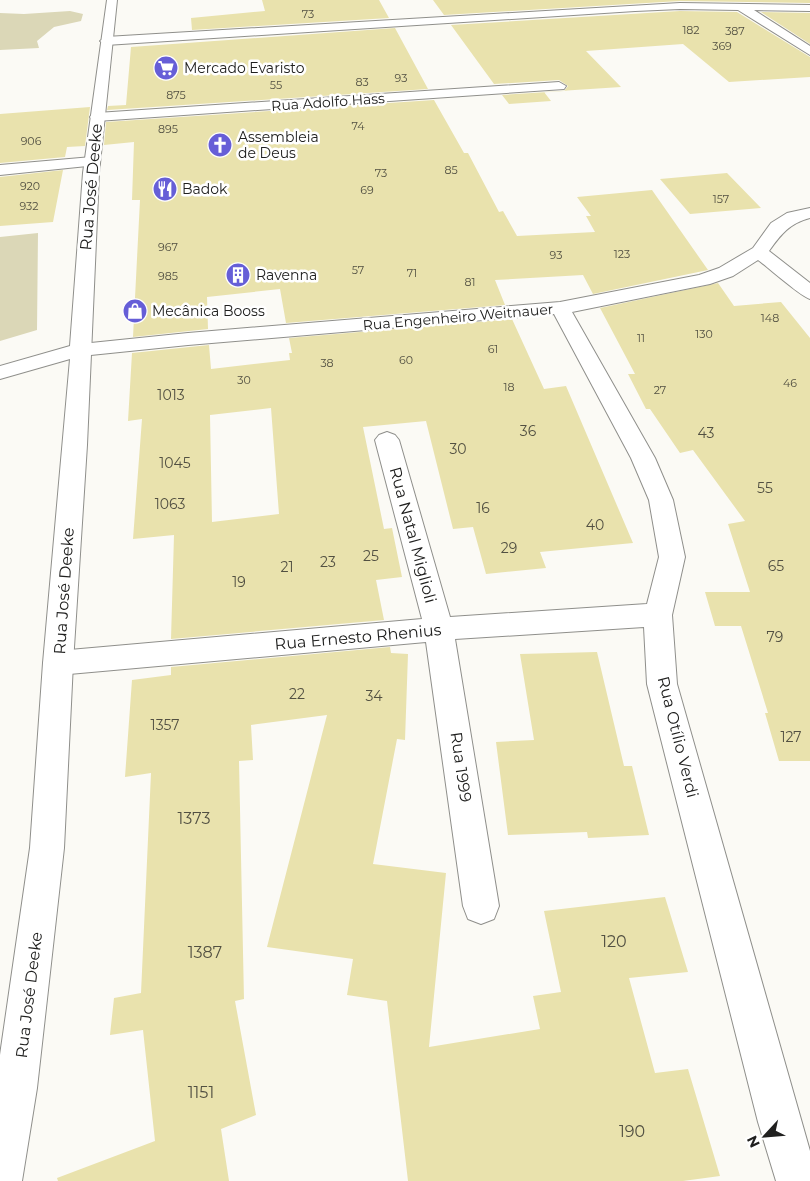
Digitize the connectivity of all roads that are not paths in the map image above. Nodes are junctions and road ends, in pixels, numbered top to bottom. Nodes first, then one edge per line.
1 (112, 0) edge
2 (741, 7) junction
3 (810, 8) edge
4 (106, 41) junction
5 (810, 51) edge
6 (559, 86) dead end
7 (97, 117) junction
8 (92, 162) junction
9 (0, 170) edge
10 (810, 213) edge
11 (759, 252) junction
12 (810, 293) edge
13 (560, 308) junction
14 (81, 350) junction
15 (0, 373) edge
16 (387, 440) dead end
17 (658, 615) junction
18 (440, 629) junction
19 (58, 663) junction
20 (481, 906) dead end
21 (0, 1181) edge
22 (798, 1181) edge

1 - 4 street, Rua José Deeke
2 - 3 street
2 - 4 street
2 - 5 street
4 - 7 street, Rua José Deeke
6 - 7 street, Rua Adolfo Hass
7 - 8 street, Rua José Deeke
8 - 9 street
8 - 14 street, Rua José Deeke
10 - 11 street, Rua Engenheiro Weitnauer
11 - 12 street
11 - 13 street, Rua Engenheiro Weitnauer
13 - 14 street, Rua Engenheiro Weitnauer
13 - 17 street, Rua Otílio Verdi
14 - 15 street, Rua Engenheiro Weitnauer
14 - 19 street, Rua José Deeke
16 - 18 street, Rua Natal Miglioli
17 - 18 street, Rua Ernesto Rhenius
17 - 22 street, Rua Otílio Verdi
18 - 19 street, Rua Ernesto Rhenius
18 - 20 street, Rua 1999
19 - 21 street, Rua José Deeke

